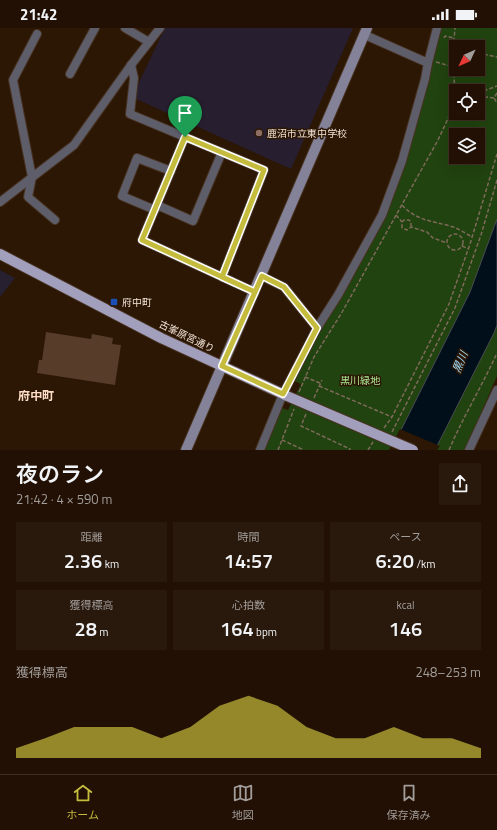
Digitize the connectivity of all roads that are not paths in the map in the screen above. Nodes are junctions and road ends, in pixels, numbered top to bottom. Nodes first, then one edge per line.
1 (95, 28) edge
2 (125, 28) edge
3 (160, 28) edge
4 (436, 28) edge
5 (366, 31) edge
6 (37, 34) dead end
7 (149, 42) junction
8 (428, 63) junction
9 (131, 65) junction
10 (70, 74) dead end
11 (185, 137) junction
12 (222, 152) junction
13 (171, 171) junction
14 (32, 177) junction
15 (0, 202) edge
16 (156, 207) junction
17 (55, 220) dead end
18 (0, 254) edge
19 (262, 276) junction
20 (222, 277) junction
21 (255, 292) junction
22 (317, 328) junction
23 (222, 366) junction
24 (497, 390) edge
25 (285, 395) junction
26 (186, 450) edge
27 (260, 450) edge
28 (413, 450) edge
29 (469, 450) edge

1 - 10 street
2 - 7 street
3 - 7 street
4 - 8 street
5 - 8 street
5 - 19 street
6 - 14 street
7 - 9 street
8 - 22 street
9 - 11 street
9 - 14 street
11 - 12 street
11 - 13 street
12 - 16 street
12 - 20 street
13 - 16 street
13 - 16 street
14 - 15 street
14 - 17 street
16 - 20 street
18 - 23 main road, 古峯原宮通り
19 - 21 street
19 - 22 street
20 - 21 street
21 - 23 street
22 - 25 street
23 - 25 main road, 古峯原宮通り
23 - 26 street
24 - 29 street
25 - 27 street
25 - 28 main road, 古峯原宮通り, bridge

